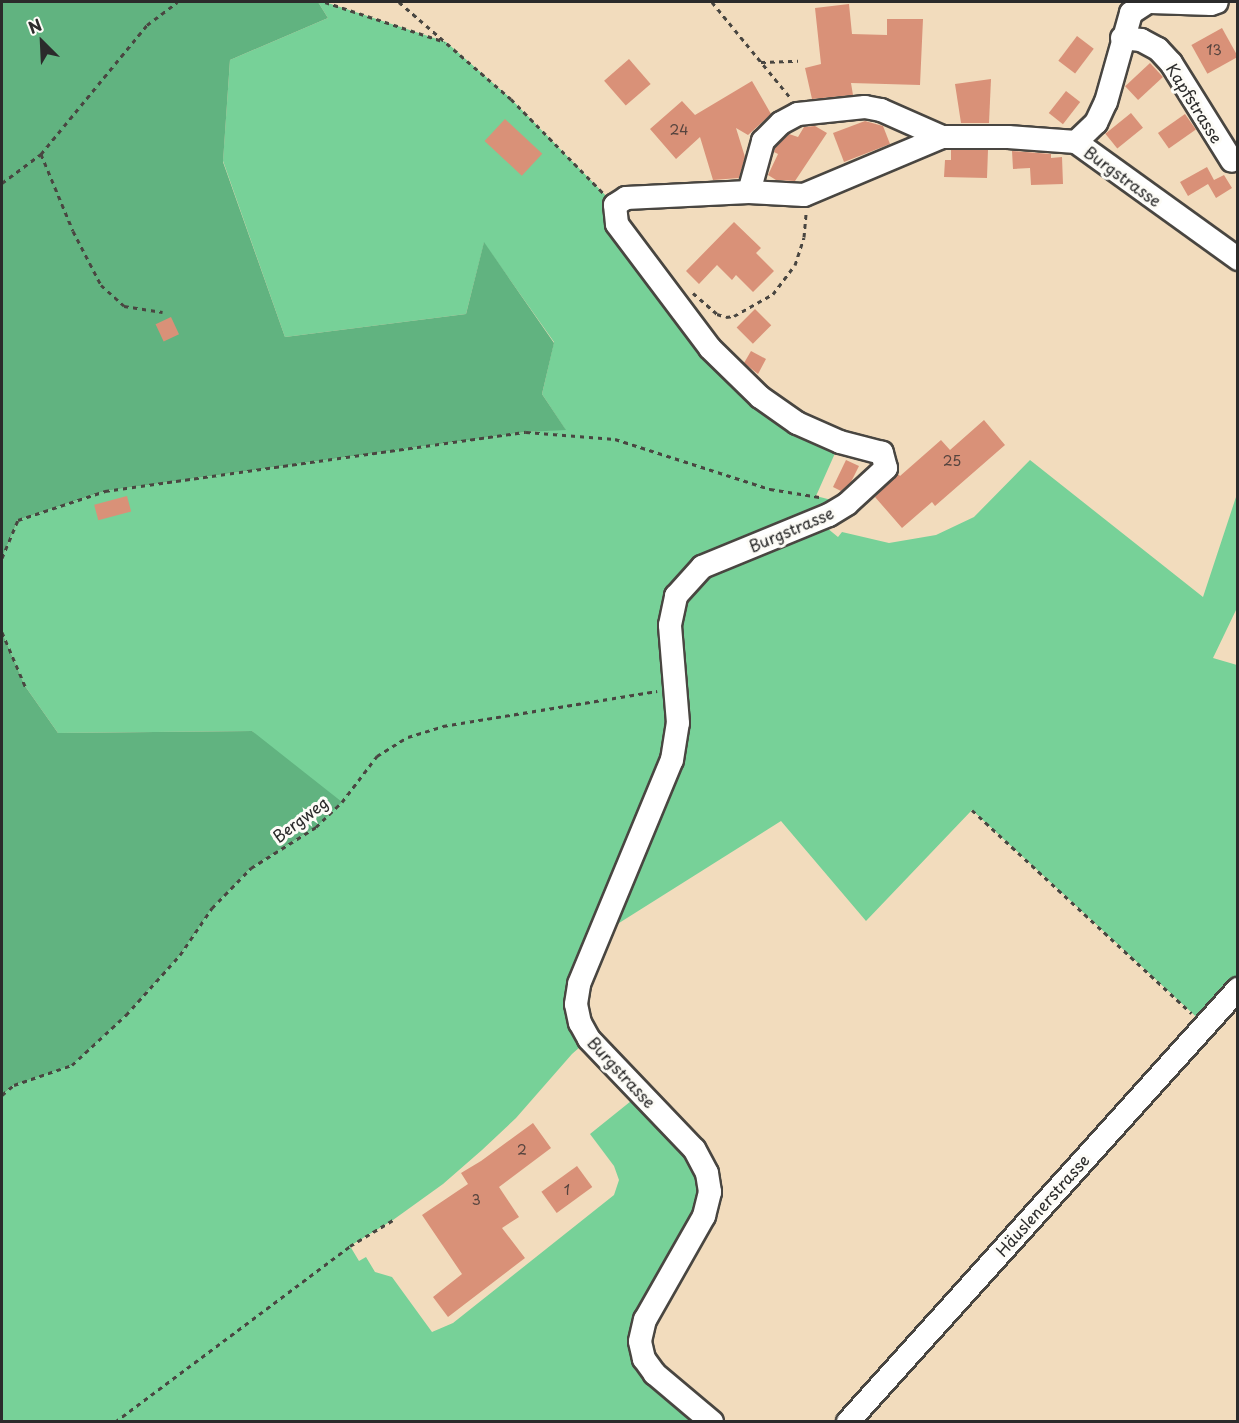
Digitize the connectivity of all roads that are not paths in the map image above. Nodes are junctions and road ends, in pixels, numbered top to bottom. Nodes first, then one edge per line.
1 (1150, 2) edge
2 (1217, 2) edge
3 (1122, 38) junction
4 (942, 137) junction
5 (1076, 142) junction
6 (1232, 161) dead end
7 (749, 192) junction
8 (1238, 259) edge
9 (1238, 989) edge
10 (712, 1422) edge
11 (848, 1422) edge

1 - 2 street
1 - 3 street
3 - 5 street
3 - 6 street, Kapfstrasse
4 - 5 street, Burgstrasse
4 - 7 street, Burgstrasse
4 - 7 street
5 - 8 street, Burgstrasse
7 - 10 street, Burgstrasse
9 - 11 street, Häuslenerstrasse

